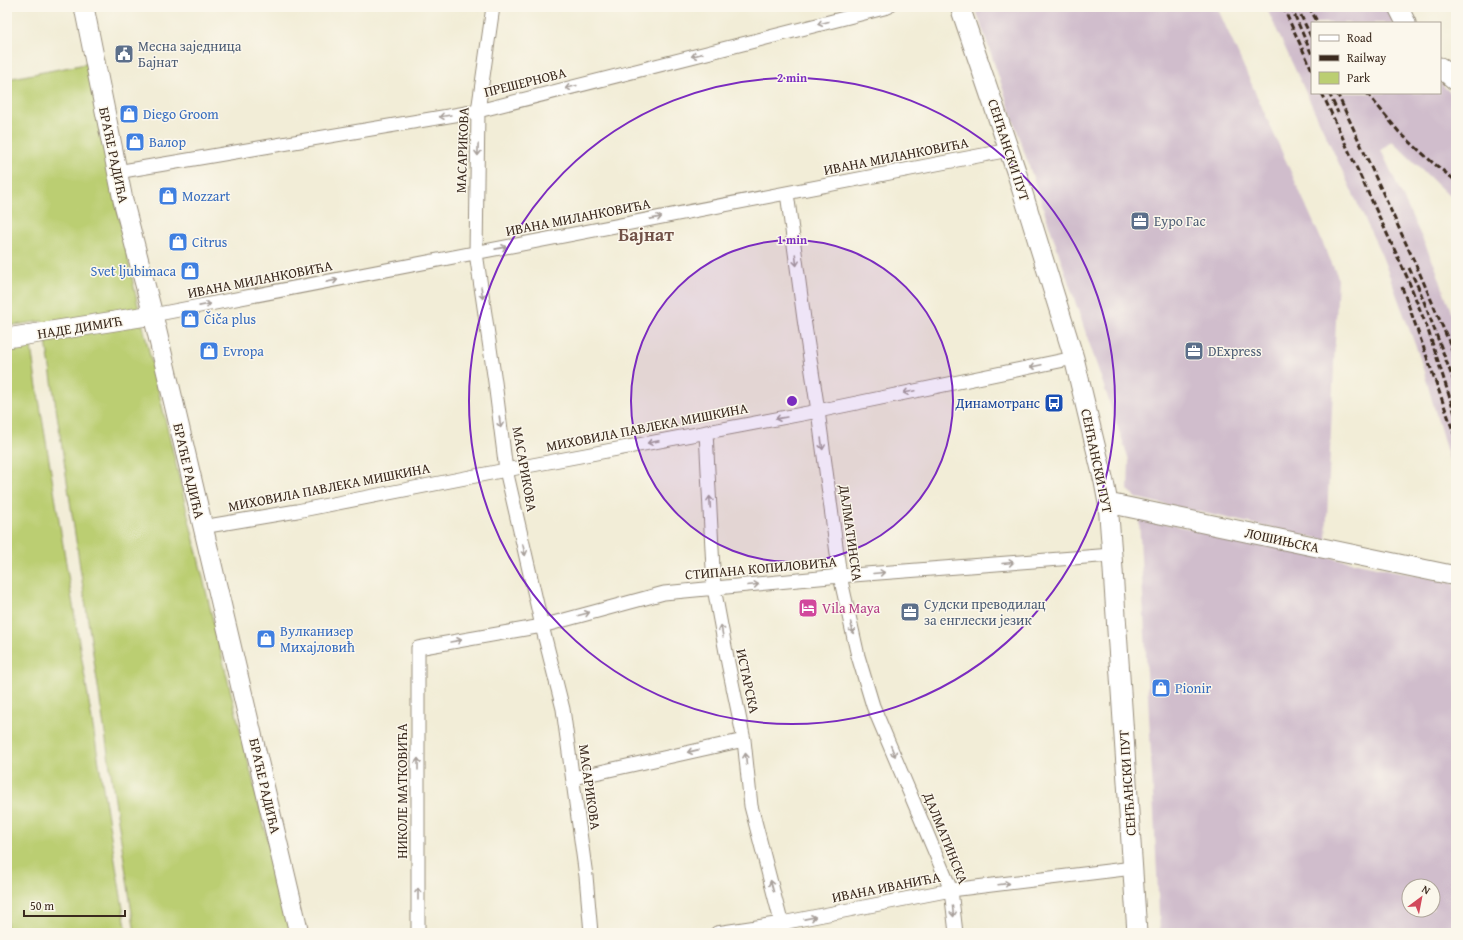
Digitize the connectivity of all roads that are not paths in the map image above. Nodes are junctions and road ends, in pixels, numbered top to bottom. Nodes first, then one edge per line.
1 (84, 7) edge
2 (493, 7) edge
3 (888, 7) edge
4 (960, 7) edge
5 (1398, 7) edge
6 (1406, 22) edge
7 (1441, 68) edge
8 (1456, 81) edge
9 (478, 111) junction
10 (1009, 150) junction
11 (117, 172) junction
12 (787, 193) junction
13 (476, 253) junction
14 (153, 315) junction
15 (7, 338) edge
16 (1074, 358) junction
17 (818, 411) junction
18 (706, 432) junction
19 (506, 470) junction
20 (1108, 503) junction
21 (202, 527) junction
22 (1112, 555) junction
23 (840, 576) junction
24 (1456, 576) edge
25 (714, 588) junction
26 (542, 626) junction
27 (418, 648) joint
28 (744, 740) junction
29 (572, 778) junction
30 (1133, 868) junction
31 (951, 890) junction
32 (783, 928) edge
33 (299, 933) edge
34 (418, 933) edge
35 (591, 933) edge
36 (717, 933) edge
37 (956, 933) edge
38 (1137, 933) edge

1 - 11 street, БРАЋЕ РАДИЋА
2 - 9 street, МАСАРИКОВА
3 -> 9 street, ПРЕШЕРНОВА
4 - 10 street, СЕНЋАНСКИ ПУТ
5 - 6 street
7 - 8 street
9 -> 11 street, ПРЕШЕРНОВА
9 -> 13 street, МАСАРИКОВА
10 - 12 street, ИВАНА МИЛАНКОВИЋА
10 - 16 street, СЕНЋАНСКИ ПУТ
11 - 14 street, БРАЋЕ РАДИЋА
13 -> 12 street, ИВАНА МИЛАНКОВИЋА
12 -> 17 street, ДАЛМАТИНСКА
14 -> 13 street, ИВАНА МИЛАНКОВИЋА
13 -> 19 street, МАСАРИКОВА
14 - 15 street, НАДЕ ДИМИЋ
14 - 21 street, БРАЋЕ РАДИЋА
16 -> 17 street, МИХОВИЛА ПАВЛЕКА МИШКИНА
16 - 20 street, СЕНЋАНСКИ ПУТ
17 -> 18 street, МИХОВИЛА ПАВЛЕКА МИШКИНА
17 -> 23 street, ДАЛМАТИНСКА
18 -> 19 street, МИХОВИЛА ПАВЛЕКА МИШКИНА
25 -> 18 street, ИСТАРСКА
19 - 21 street, МИХОВИЛА ПАВЛЕКА МИШКИНА
19 -> 26 street, МАСАРИКОВА
20 - 22 street, СЕНЋАНСКИ ПУТ
20 - 24 street, ЛОШИЊСКА
21 - 33 street, БРАЋЕ РАДИЋА
23 -> 22 street, СТИПАНА КОПИЛОВИЋА
22 - 30 street, СЕНЋАНСКИ ПУТ
25 -> 23 street, СТИПАНА КОПИЛОВИЋА
23 -> 31 street, ДАЛМАТИНСКА
26 -> 25 street, СТИПАНА КОПИЛОВИЋА
28 -> 25 street, ИСТАРСКА
27 -> 26 street, СТИПАНА КОПИЛОВИЋА
26 - 29 street, МАСАРИКОВА
34 -> 27 street, НИКОЛЕ МАТКОВИЋА
28 -> 29 street
32 -> 28 street, ИСТАРСКА
29 - 35 street, МАСАРИКОВА
31 -> 30 street, ИВАНА ИВАНИЋА
30 - 38 street, СЕНЋАНСКИ ПУТ
32 -> 31 street, ИВАНА ИВАНИЋА
31 -> 37 street, ДАЛМАТИНСКА
32 - 36 street, ИВАНА ИВАНИЋА

